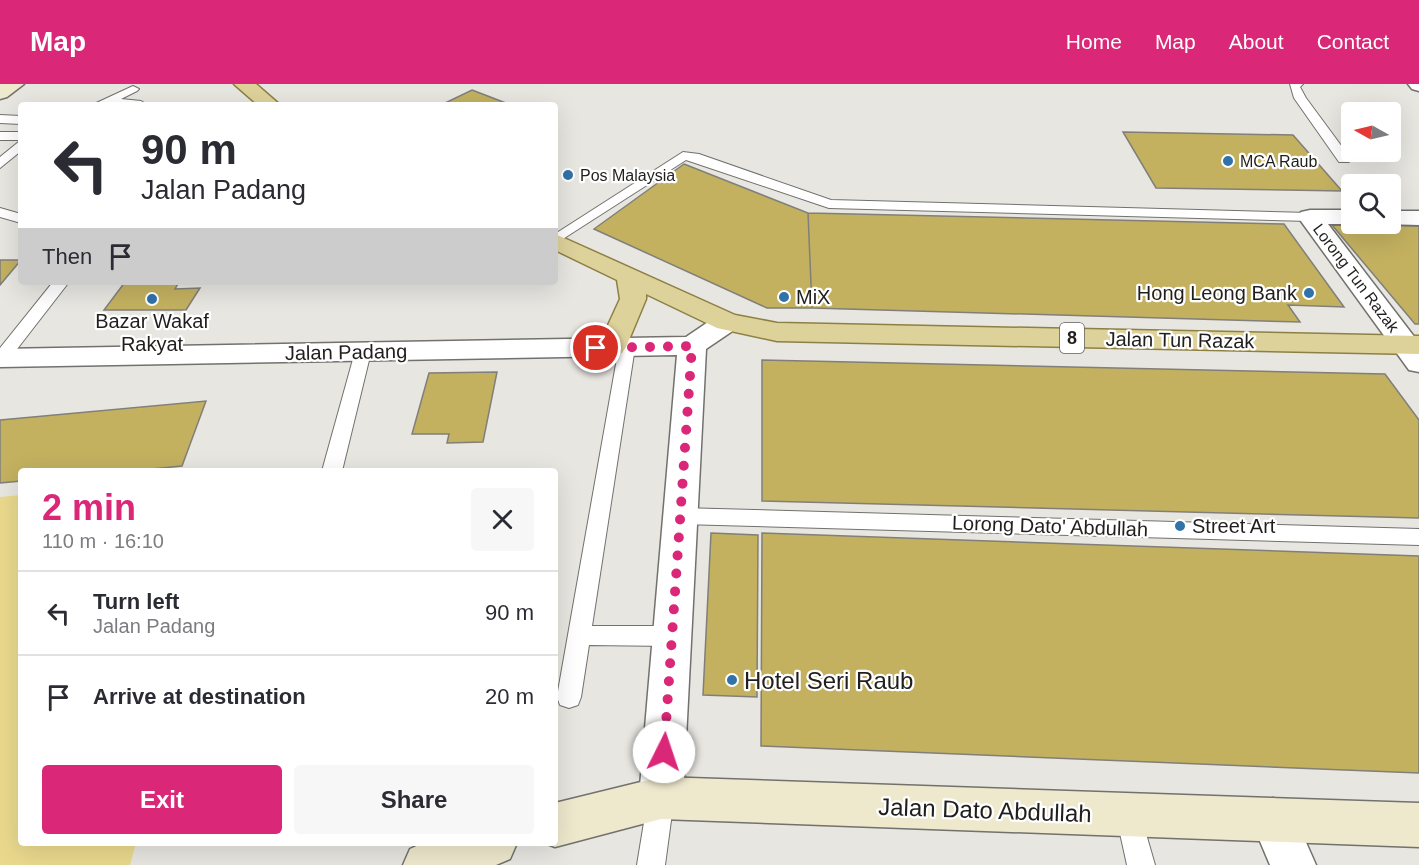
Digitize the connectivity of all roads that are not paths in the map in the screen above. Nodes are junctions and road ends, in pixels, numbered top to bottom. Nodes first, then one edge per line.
1 (14, 84) edge
2 (244, 84) edge
3 (1297, 84) edge
4 (133, 89) dead end
5 (0, 93) edge
6 (105, 102) edge
7 (266, 102) edge
8 (0, 119) edge
9 (18, 120) edge
10 (0, 136) edge
11 (18, 136) edge
12 (18, 147) edge
13 (1341, 155) edge
14 (0, 164) edge
15 (0, 212) edge
16 (1310, 217) junction
17 (1341, 217) edge
18 (18, 218) edge
19 (1401, 218) edge
20 (1419, 218) edge
21 (558, 238) edge
22 (558, 241) edge
23 (630, 276) junction
24 (59, 285) edge
25 (727, 322) junction
26 (692, 346) junction
27 (620, 347) junction
28 (363, 351) junction
29 (1414, 351) edge
30 (1, 358) edge
31 (333, 468) edge
32 (681, 516) junction
33 (1419, 537) edge
34 (580, 635) junction
35 (672, 636) junction
36 (569, 697) dead end
37 (661, 798) junction
38 (1129, 815) junction
39 (1273, 820) junction
40 (558, 824) edge
41 (1419, 825) edge
42 (485, 846) edge
43 (426, 865) edge
44 (651, 865) edge
45 (1141, 865) edge
46 (1293, 865) edge

1 - 5 main road
2 - 7 main road
3 - 13 lane
4 - 6 lane
8 - 9 lane
10 - 11 lane
12 - 14 lane
15 - 18 lane
16 - 17 street, Lorong Tun Razak
16 - 21 lane
16 - 29 street, Lorong Tun Razak
19 - 20 street
22 - 23 main road, 8
23 - 25 main road, 8
23 - 27 main road
24 - 30 lane
25 - 26 street
25 - 29 main road, Jalan Tun Razak / 8
26 - 27 street, Jalan Padang
26 - 32 street
27 - 28 street, Jalan Padang
27 - 34 lane
28 - 30 street, Jalan Padang
28 - 31 lane
32 - 33 lane, Lorong Dato' Abdullah
32 - 35 street
34 - 35 lane
34 - 36 lane
35 - 37 street
37 - 38 main road, Jalan Dato Abdullah
37 - 40 main road, Jalan Dato Abdullah
37 - 44 lane
38 - 39 main road, Jalan Dato Abdullah
38 - 45 lane
39 - 41 main road, Jalan Dato Abdullah
39 - 46 street
42 - 43 main road

